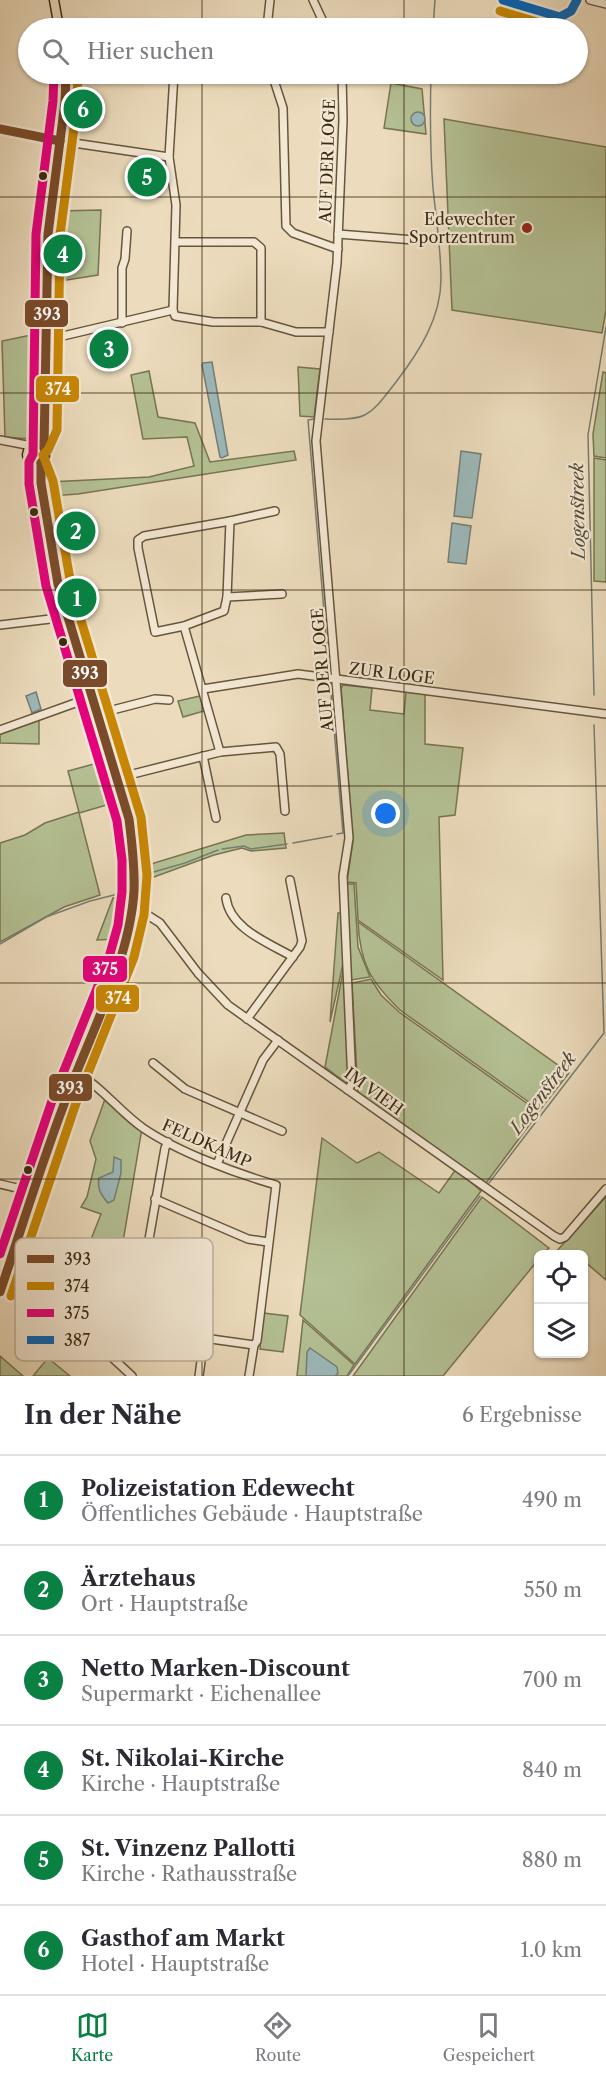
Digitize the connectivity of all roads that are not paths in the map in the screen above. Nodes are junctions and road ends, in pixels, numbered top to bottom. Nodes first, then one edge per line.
1 (270, 0) edge
2 (313, 0) edge
3 (590, 0) edge
4 (56, 2) edge
5 (606, 4) edge
6 (58, 18) edge
7 (268, 18) edge
8 (321, 18) edge
9 (66, 84) edge
10 (173, 84) edge
11 (275, 84) edge
12 (342, 84) edge
13 (0, 129) edge
14 (60, 141) junction
15 (169, 157) junction
16 (128, 231) dead end
17 (338, 234) junction
18 (414, 240) dead end
19 (176, 242) junction
20 (338, 249) junction
21 (173, 310) junction
22 (261, 322) junction
23 (122, 323) junction
24 (329, 332) junction
25 (46, 340) junction
26 (3, 440) edge
27 (35, 448) junction
28 (38, 463) junction
29 (275, 511) dead end
30 (230, 521) junction
31 (282, 594) dead end
32 (227, 597) junction
33 (67, 617) junction
34 (0, 625) edge
35 (184, 626) junction
36 (337, 680) junction
37 (203, 689) junction
38 (92, 697) junction
39 (169, 700) dead end
40 (97, 714) junction
41 (606, 714) edge
42 (0, 730) edge
43 (219, 752) junction
44 (203, 756) junction
45 (117, 778) junction
46 (285, 811) dead end
47 (216, 818) dead end
48 (290, 880) dead end
49 (226, 898) dead end
50 (132, 912) junction
51 (292, 957) junction
52 (247, 1018) junction
53 (278, 1040) junction
54 (153, 1063) dead end
55 (75, 1072) junction
56 (348, 1090) junction
57 (239, 1112) junction
58 (282, 1131) dead end
59 (168, 1142) junction
60 (217, 1164) junction
61 (0, 1184) edge
62 (606, 1189) edge
63 (34, 1192) junction
64 (155, 1198) junction
65 (17, 1238) edge
66 (148, 1238) edge
67 (15, 1242) edge
68 (268, 1242) junction
69 (3, 1274) edge
70 (0, 1292) edge
71 (213, 1340) edge
72 (254, 1345) junction
73 (116, 1361) edge
74 (201, 1361) edge
75 (132, 1376) edge
76 (199, 1376) edge
77 (249, 1376) edge

1 - 7 street
2 - 8 street
3 - 5 street
4 - 6 main road
9 - 14 main road
10 - 15 street
11 - 20 street, AUF DER LOGE
12 - 17 street, AUF DER LOGE
13 - 14 main road
14 - 15 street
14 - 25 main road
15 - 19 street
16 - 23 street
17 - 18 street
17 - 20 street, AUF DER LOGE
19 - 21 street
19 - 22 street
20 - 24 street, AUF DER LOGE
21 - 22 street
21 - 23 street
22 - 24 street
23 - 25 street
24 - 36 street, AUF DER LOGE
25 - 27 main road
26 - 27 street
27 - 28 main road
27 - 28 main road
28 - 33 main road
29 - 30 street
30 - 32 street
30 - 35 street
31 - 32 street
32 - 35 street
33 - 34 street
33 - 38 main road
35 - 37 street
36 - 37 street, ZUR LOGE
36 - 41 street, ZUR LOGE
36 - 56 street, AUF DER LOGE
37 - 43 street
38 - 40 main road
38 - 42 street
39 - 40 street
40 - 45 main road
43 - 44 street
43 - 46 street
44 - 45 street
44 - 47 street
45 - 50 main road
48 - 51 street
49 - 51 street
50 - 52 street, IM VIEH
50 - 55 main road
51 - 52 street
52 - 53 street, IM VIEH
53 - 56 street, IM VIEH
53 - 57 street
54 - 57 street
55 - 59 street, FELDKAMP
55 - 63 main road
56 - 62 street, IM VIEH
57 - 58 street
57 - 60 street
59 - 60 street, FELDKAMP
59 - 64 street
60 - 68 street, FELDKAMP
61 - 63 street
63 - 65 main road
64 - 66 street
64 - 68 street
67 - 69 main road
68 - 72 street
69 - 70 main road
71 - 72 street
72 - 77 street
73 - 75 street
74 - 76 street

